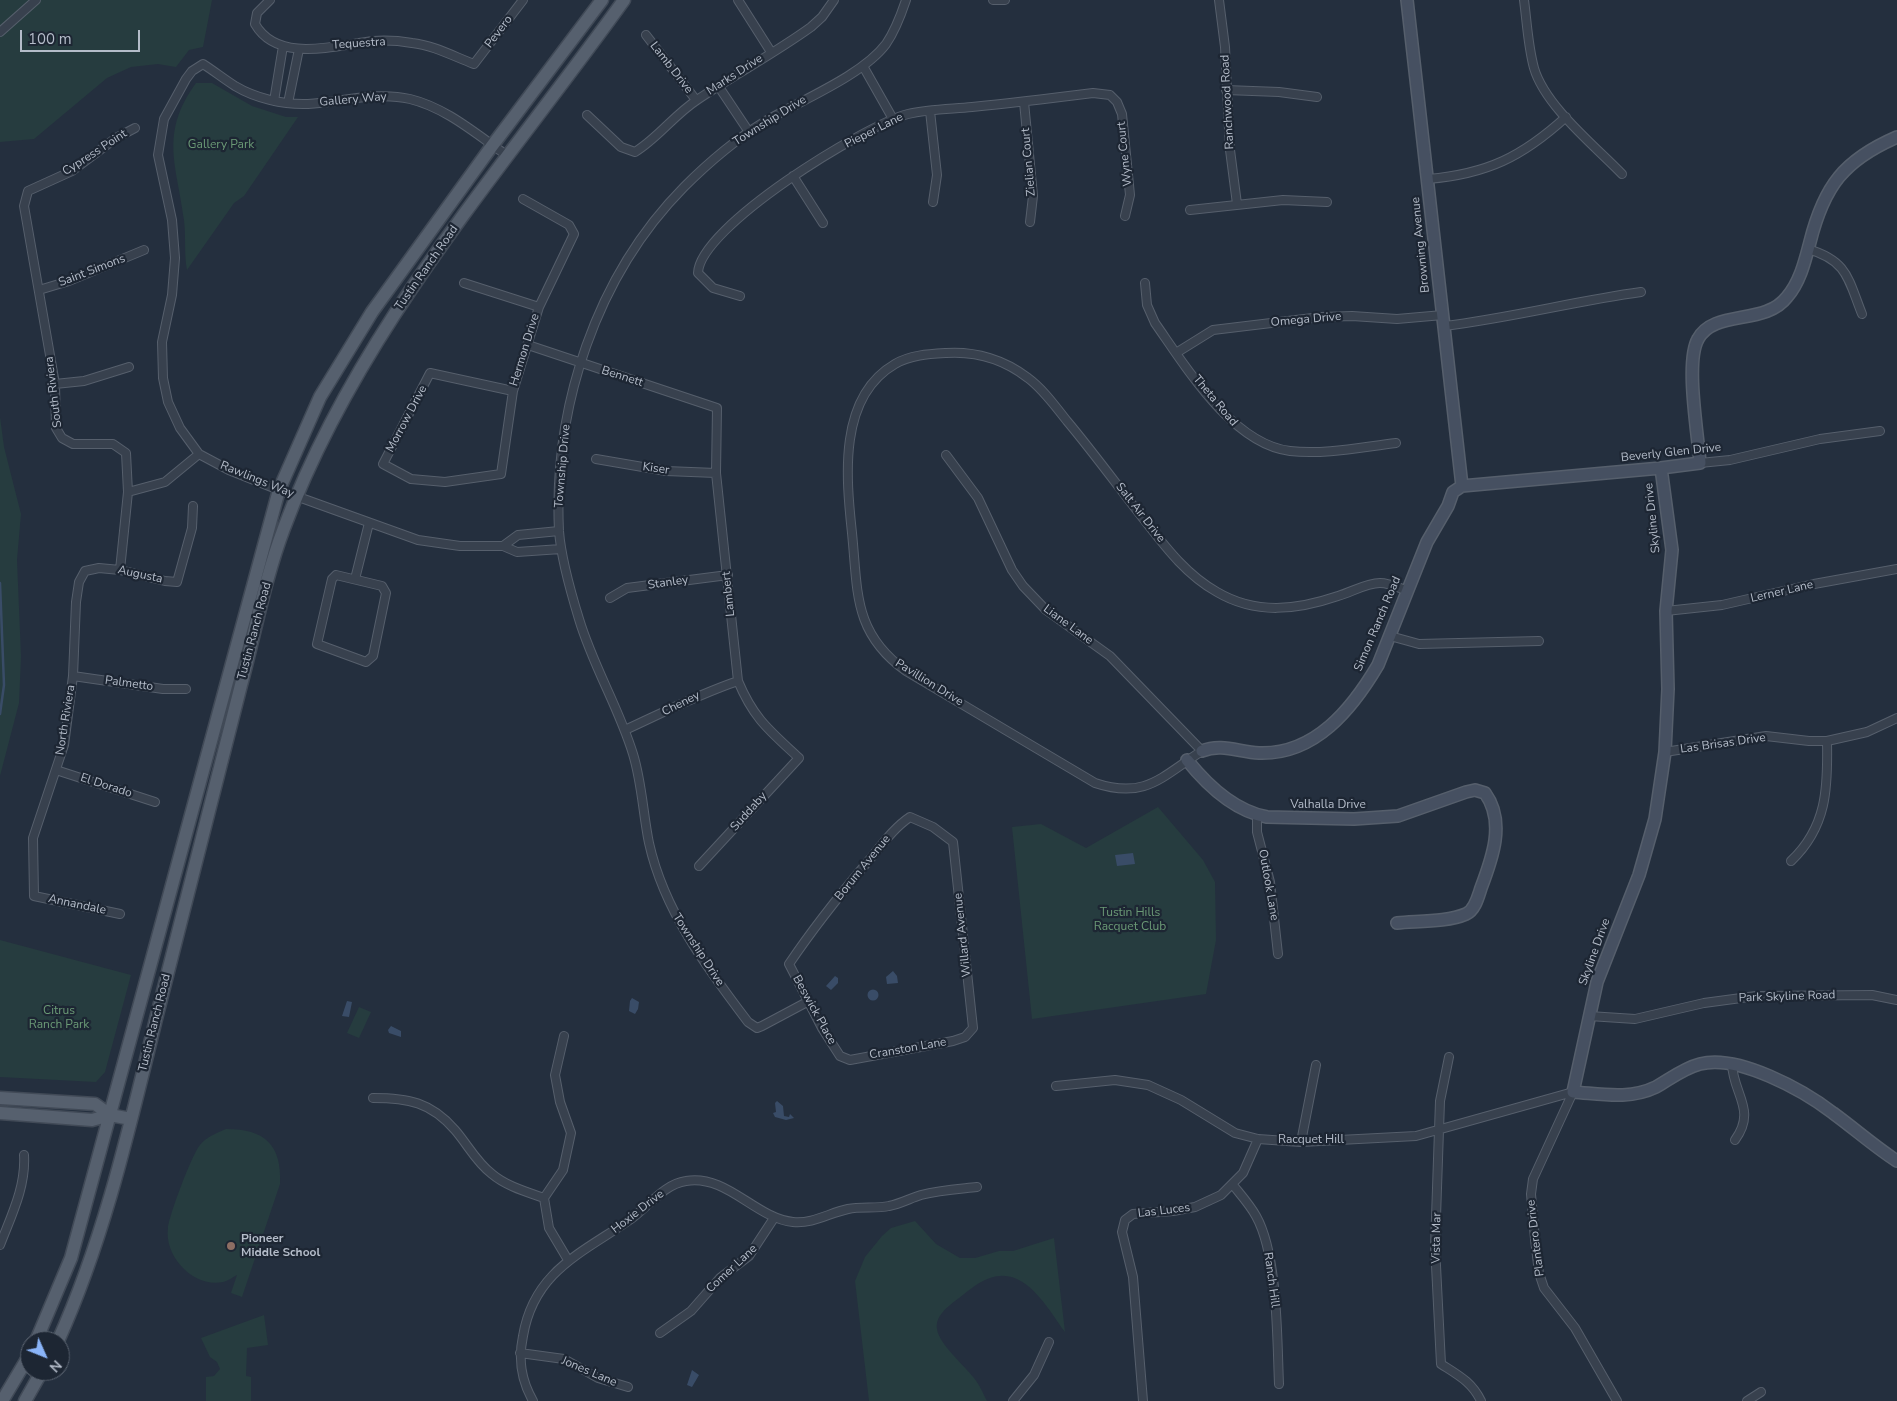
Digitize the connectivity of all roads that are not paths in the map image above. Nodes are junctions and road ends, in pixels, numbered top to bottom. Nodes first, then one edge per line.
1 (36, 0) edge
2 (270, 0) edge
3 (523, 0) edge
4 (602, 0) edge
5 (624, 0) edge
6 (738, 0) edge
7 (834, 0) edge
8 (906, 0) edge
9 (993, 0) edge
10 (1005, 0) edge
11 (1219, 0) edge
12 (1407, 0) edge
13 (1524, 0) edge
14 (0, 32) edge
15 (646, 35) dead end
16 (283, 46) junction
17 (299, 49) junction
18 (771, 52) junction
19 (474, 64) joint
20 (863, 66) junction
21 (192, 71) joint
22 (719, 87) junction
23 (1226, 90) junction
24 (1110, 95) joint
25 (1317, 97) dead end
26 (696, 100) junction
27 (274, 101) junction
28 (1024, 102) junction
29 (288, 103) junction
30 (930, 111) junction
31 (587, 115) dead end
32 (1566, 117) junction
33 (893, 119) junction
34 (135, 128) dead end
35 (749, 132) junction
36 (1897, 137) edge
37 (492, 146) junction
38 (508, 156) junction
39 (1622, 174) dead end
40 (792, 176) junction
41 (1428, 179) junction
42 (28, 192) joint
43 (523, 199) dead end
44 (933, 202) dead end
45 (1327, 202) dead end
46 (1237, 204) junction
47 (1190, 210) dead end
48 (1125, 216) dead end
49 (1030, 222) dead end
50 (823, 223) dead end
51 (1808, 249) junction
52 (144, 250) dead end
53 (464, 283) dead end
54 (1145, 284) dead end
55 (39, 290) junction
56 (1641, 292) dead end
57 (740, 296) dead end
58 (539, 308) junction
59 (1862, 314) dead end
60 (1443, 320) junction
61 (528, 344) junction
62 (1176, 353) junction
63 (900, 361) joint
64 (580, 363) junction
65 (130, 367) dead end
66 (55, 384) junction
67 (513, 391) junction
68 (717, 408) joint
69 (1880, 431) dead end
70 (1396, 443) dead end
71 (199, 454) junction
72 (946, 454) dead end
73 (596, 459) dead end
74 (1700, 462) junction
75 (1661, 468) junction
76 (716, 473) junction
77 (502, 474) joint
78 (1462, 486) junction
79 (279, 490) junction
80 (128, 492) junction
81 (296, 496) junction
82 (194, 506) dead end
83 (368, 523) junction
84 (559, 531) junction
85 (503, 546) junction
86 (561, 549) junction
87 (1897, 569) edge
88 (120, 570) junction
89 (85, 571) joint
90 (728, 575) junction
91 (355, 579) junction
92 (1408, 591) junction
93 (610, 598) dead end
94 (1666, 611) junction
95 (1390, 636) junction
96 (1539, 641) dead end
97 (73, 676) junction
98 (738, 680) junction
99 (186, 689) dead end
100 (1897, 718) edge
101 (625, 730) junction
102 (1827, 741) junction
103 (1202, 750) junction
104 (1665, 752) junction
105 (799, 758) joint
106 (1187, 760) junction
107 (56, 770) junction
108 (155, 802) dead end
109 (1257, 815) junction
110 (953, 842) joint
111 (1791, 861) dead end
112 (699, 866) dead end
113 (34, 896) joint
114 (120, 914) dead end
115 (1397, 923) dead end
116 (1278, 954) dead end
117 (789, 964) joint
118 (1897, 1000) edge
119 (807, 1002) junction
120 (1589, 1016) junction
121 (973, 1028) joint
122 (564, 1036) dead end
123 (840, 1056) joint
124 (1449, 1058) dead end
125 (1316, 1064) dead end
126 (1732, 1064) junction
127 (1056, 1086) dead end
128 (1573, 1092) junction
129 (0, 1098) edge
130 (373, 1098) dead end
131 (0, 1113) edge
132 (110, 1115) junction
133 (131, 1119) junction
134 (1440, 1130) junction
135 (1258, 1139) junction
136 (1736, 1140) dead end
137 (1300, 1142) junction
138 (24, 1155) dead end
139 (1897, 1162) edge
140 (1233, 1185) junction
141 (977, 1187) dead end
142 (544, 1198) junction
143 (774, 1218) junction
144 (0, 1245) edge
145 (568, 1260) junction
146 (40, 1331) edge
147 (62, 1331) edge
148 (660, 1332) dead end
149 (1048, 1342) dead end
150 (520, 1353) junction
151 (20, 1371) edge
152 (36, 1381) edge
153 (1279, 1384) dead end
154 (628, 1387) dead end
155 (1761, 1392) dead end
156 (2, 1401) edge
157 (24, 1401) edge
158 (533, 1401) edge
159 (1012, 1401) edge
160 (1143, 1401) edge
161 (1481, 1401) edge
162 (1616, 1401) edge
163 (1747, 1401) edge

1 - 14 street
2 - 16 street, Tequestra
3 - 19 street, Pevero
4 - 37 main road, Tustin Ranch Road
5 - 38 main road, Tustin Ranch Road
6 - 18 street
7 - 18 street, Marks Drive
8 - 20 street, Township Drive
9 - 10 street
11 - 23 street, Ranchwood Road
12 - 41 street, Browning Avenue
13 - 32 street
15 - 26 street, Lamb Drive
16 - 17 street, Tequestra
16 - 27 street
17 - 19 street, Tequestra
17 - 29 street
18 - 22 street, Marks Drive
20 - 33 street
20 - 35 street, Township Drive
21 - 27 street, Gallery Way
21 - 71 street, Rawlings Way
22 - 26 street, Marks Drive
22 - 35 street
23 - 25 street
23 - 46 street, Ranchwood Road
24 - 28 street, Pieper Lane
24 - 48 street, Wyne Court
26 - 31 street, Marks Drive
27 - 29 street, Gallery Way
28 - 30 street, Pieper Lane
28 - 49 street, Zielian Court
29 - 37 street, Gallery Way
30 - 33 street, Pieper Lane
30 - 44 street
32 - 39 street
32 - 41 street
33 - 40 street, Pieper Lane
34 - 42 street, Cypress Point
35 - 64 street, Township Drive
36 - 51 street
37 - 38 street, Gallery Way
37 - 79 main road, Tustin Ranch Road
38 - 81 main road, Tustin Ranch Road
40 - 50 street
40 - 57 street, Pieper Lane
41 - 60 street, Browning Avenue
42 - 55 street, South Riviera
43 - 58 street, Hermon Drive
45 - 46 street
46 - 47 street
51 - 59 street
51 - 74 street
52 - 55 street, Saint Simons
53 - 58 street
54 - 62 street, Theta Road
55 - 66 street, South Riviera
56 - 60 street, Omega Drive
58 - 61 street, Hermon Drive
60 - 62 street, Omega Drive
60 - 78 street, Browning Avenue
61 - 64 street, Bennett
61 - 67 street, Hermon Drive
62 - 70 street, Theta Road
63 - 92 street, Salt Air Drive
63 - 106 street, Pavillion Drive
64 - 68 street, Bennett
64 - 84 street, Township Drive
65 - 66 street
66 - 80 street, South Riviera
67 - 77 street, Hermon Drive
67 - 77 street, Morrow Drive
68 - 76 street, Lambert
69 - 74 street, Beverly Glen Drive
71 - 79 street, Rawlings Way
71 - 80 street
72 - 103 street, Liane Lane
73 - 76 street, Kiser
74 - 75 street, Beverly Glen Drive
75 - 78 street, Beverly Glen Drive
75 - 94 street, Skyline Drive
76 - 90 street, Lambert
78 - 92 street, Simon Ranch Road
79 - 81 street, Rawlings Way
79 - 132 main road, Tustin Ranch Road
80 - 88 street, South Riviera
81 - 83 street, Rawlings Way
81 - 133 main road, Tustin Ranch Road
82 - 88 street, Augusta
83 - 85 street, Rawlings Way
83 - 91 street
84 - 85 street, Rawlings Way
84 - 86 street, Township Drive
85 - 86 street, Rawlings Way
86 - 101 street, Township Drive
87 - 94 street, Lerner Lane
88 - 89 street, Augusta
89 - 97 street, North Riviera
90 - 93 street, Stanley
90 - 98 street, Lambert
91 - 91 street
92 - 95 street, Simon Ranch Road
94 - 104 street, Skyline Drive
95 - 96 street
95 - 103 street, Simon Ranch Road
97 - 99 street, Palmetto
97 - 107 street, North Riviera
98 - 101 street, Cheney
98 - 105 street, Lambert
100 - 102 street, Las Brisas Drive
101 - 119 street, Township Drive
102 - 104 street, Las Brisas Drive
102 - 111 street
103 - 106 street, Pavillion Drive
104 - 120 street, Skyline Drive
105 - 112 street, Suddaby
106 - 109 street, Valhalla Drive
107 - 108 street, El Dorado
107 - 113 street, North Riviera
109 - 115 street, Valhalla Drive
109 - 116 street, Outlook Lane
110 - 117 street, Borum Avenue
110 - 121 street, Willard Avenue
113 - 114 street, Annandale
117 - 119 street, Beswick Place
118 - 120 street, Park Skyline Road
119 - 123 street, Beswick Place
120 - 128 street, Skyline Drive
121 - 123 street, Cranston Lane
122 - 142 street
124 - 134 street, Vista Mar
125 - 137 street
126 - 128 street
126 - 136 street
126 - 139 street
127 - 135 street, Racquet Hill
128 - 134 street, Racquet Hill
128 - 162 street, Plantero Drive
129 - 132 main road
130 - 142 street
131 - 132 main road
132 - 133 main road
132 - 146 main road, Tustin Ranch Road
133 - 147 main road, Tustin Ranch Road
134 - 137 street, Racquet Hill
134 - 161 street, Vista Mar
135 - 137 street, Racquet Hill
135 - 140 street, Las Luces
138 - 144 street
140 - 153 street, Ranch Hill
140 - 160 street, Las Luces
141 - 143 street, Hoxie Drive
142 - 145 street
143 - 145 street, Hoxie Drive
143 - 148 street, Comer Lane
145 - 150 street, Hoxie Drive
149 - 159 street
150 - 154 street, Jones Lane
150 - 158 street, Hoxie Drive
151 - 156 main road
152 - 157 main road
155 - 163 street

